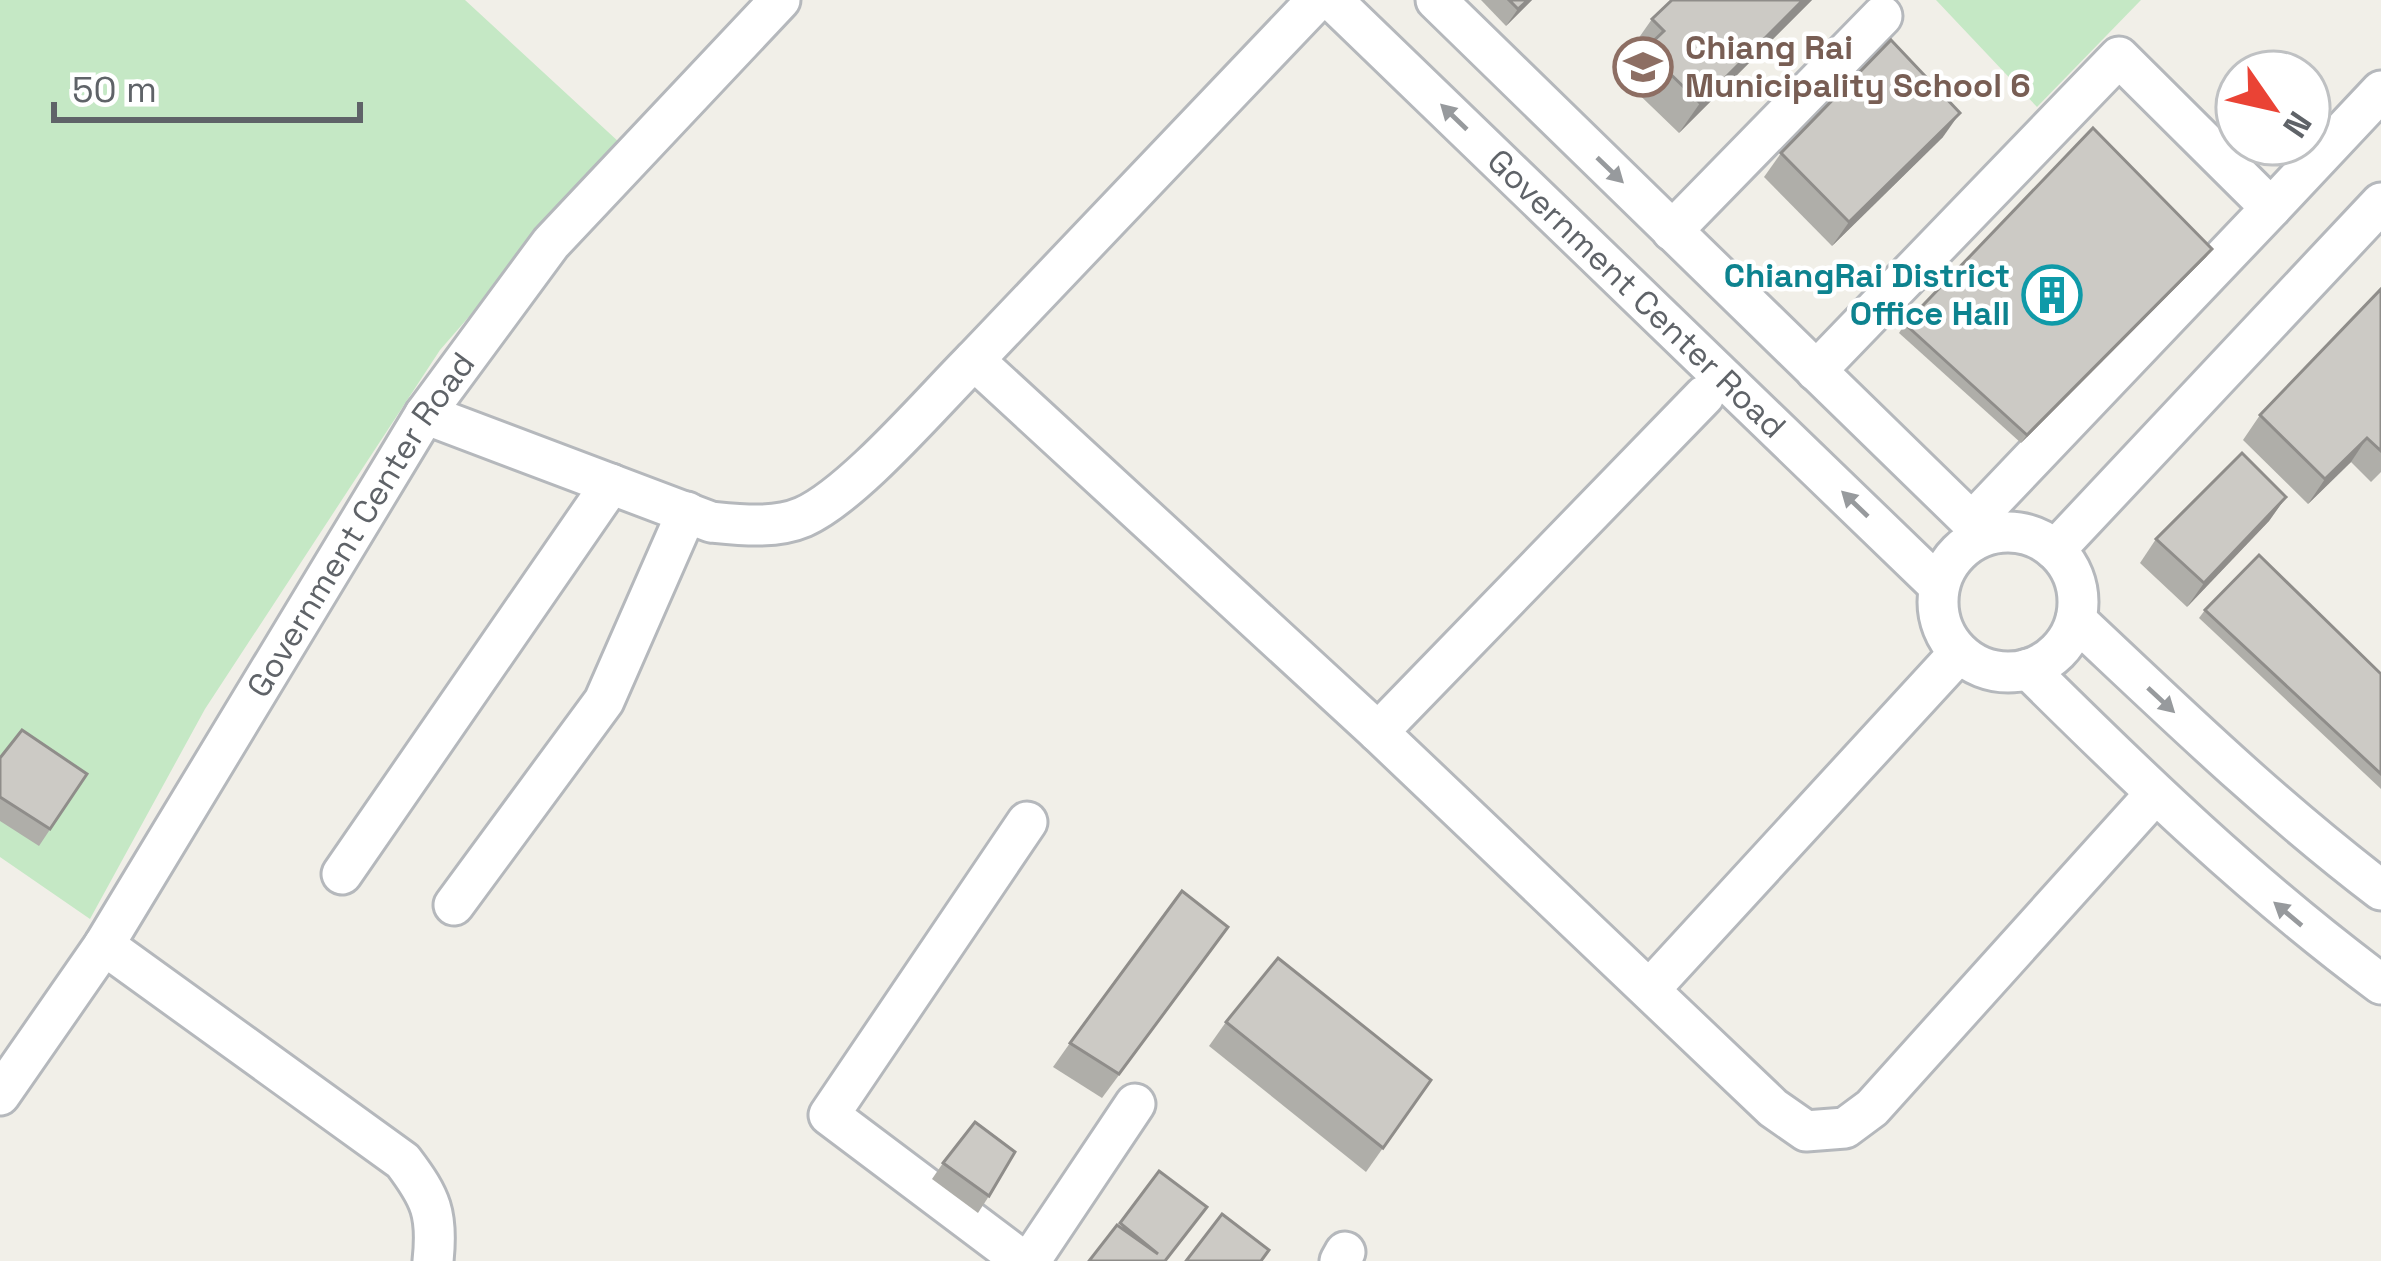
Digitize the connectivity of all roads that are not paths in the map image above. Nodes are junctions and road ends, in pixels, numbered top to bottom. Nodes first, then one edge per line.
1 (780, 0) edge
2 (1317, 0) edge
3 (1332, 0) edge
4 (1436, 0) edge
5 (1882, 16) dead end
6 (2381, 91) edge
7 (2381, 203) edge
8 (2271, 208) junction
9 (1672, 231) junction
10 (974, 361) junction
11 (1816, 371) junction
12 (1704, 396) dead end
13 (424, 414) junction
14 (610, 484) junction
15 (688, 512) junction
16 (1978, 528) junction
17 (2055, 550) junction
18 (1940, 586) junction
19 (2075, 620) junction
20 (1959, 653) junction
21 (2027, 669) junction
22 (1378, 732) junction
23 (2155, 794) junction
24 (1027, 822) dead end
25 (342, 874) dead end
26 (2381, 890) edge
27 (454, 905) dead end
28 (104, 945) junction
29 (2381, 984) edge
30 (1650, 989) junction
31 (0, 1095) edge
32 (1135, 1104) dead end
33 (433, 1261) edge
34 (1026, 1261) edge

1 - 13 street, Government Center Road
2 - 10 street
18 -> 3 street, Government Center Road
4 -> 9 street, Government Center Road
5 - 9 street
6 - 8 street
7 - 17 street
8 - 11 street
8 - 16 street
9 - 11 street, Government Center Road
10 - 15 street
10 - 22 street
11 - 16 street, Government Center Road
12 - 22 street
13 - 14 street
13 - 28 street, Government Center Road
14 - 15 street
14 - 25 street
15 - 27 street
16 - 17 street
16 - 18 street
17 - 19 street
18 - 20 street
19 - 21 street
19 -> 26 street
20 - 21 street
20 - 30 street
21 - 23 street
22 - 30 street
29 -> 23 street
23 - 30 street
24 - 34 street
28 - 31 street, Government Center Road
28 - 33 street
32 - 34 street

